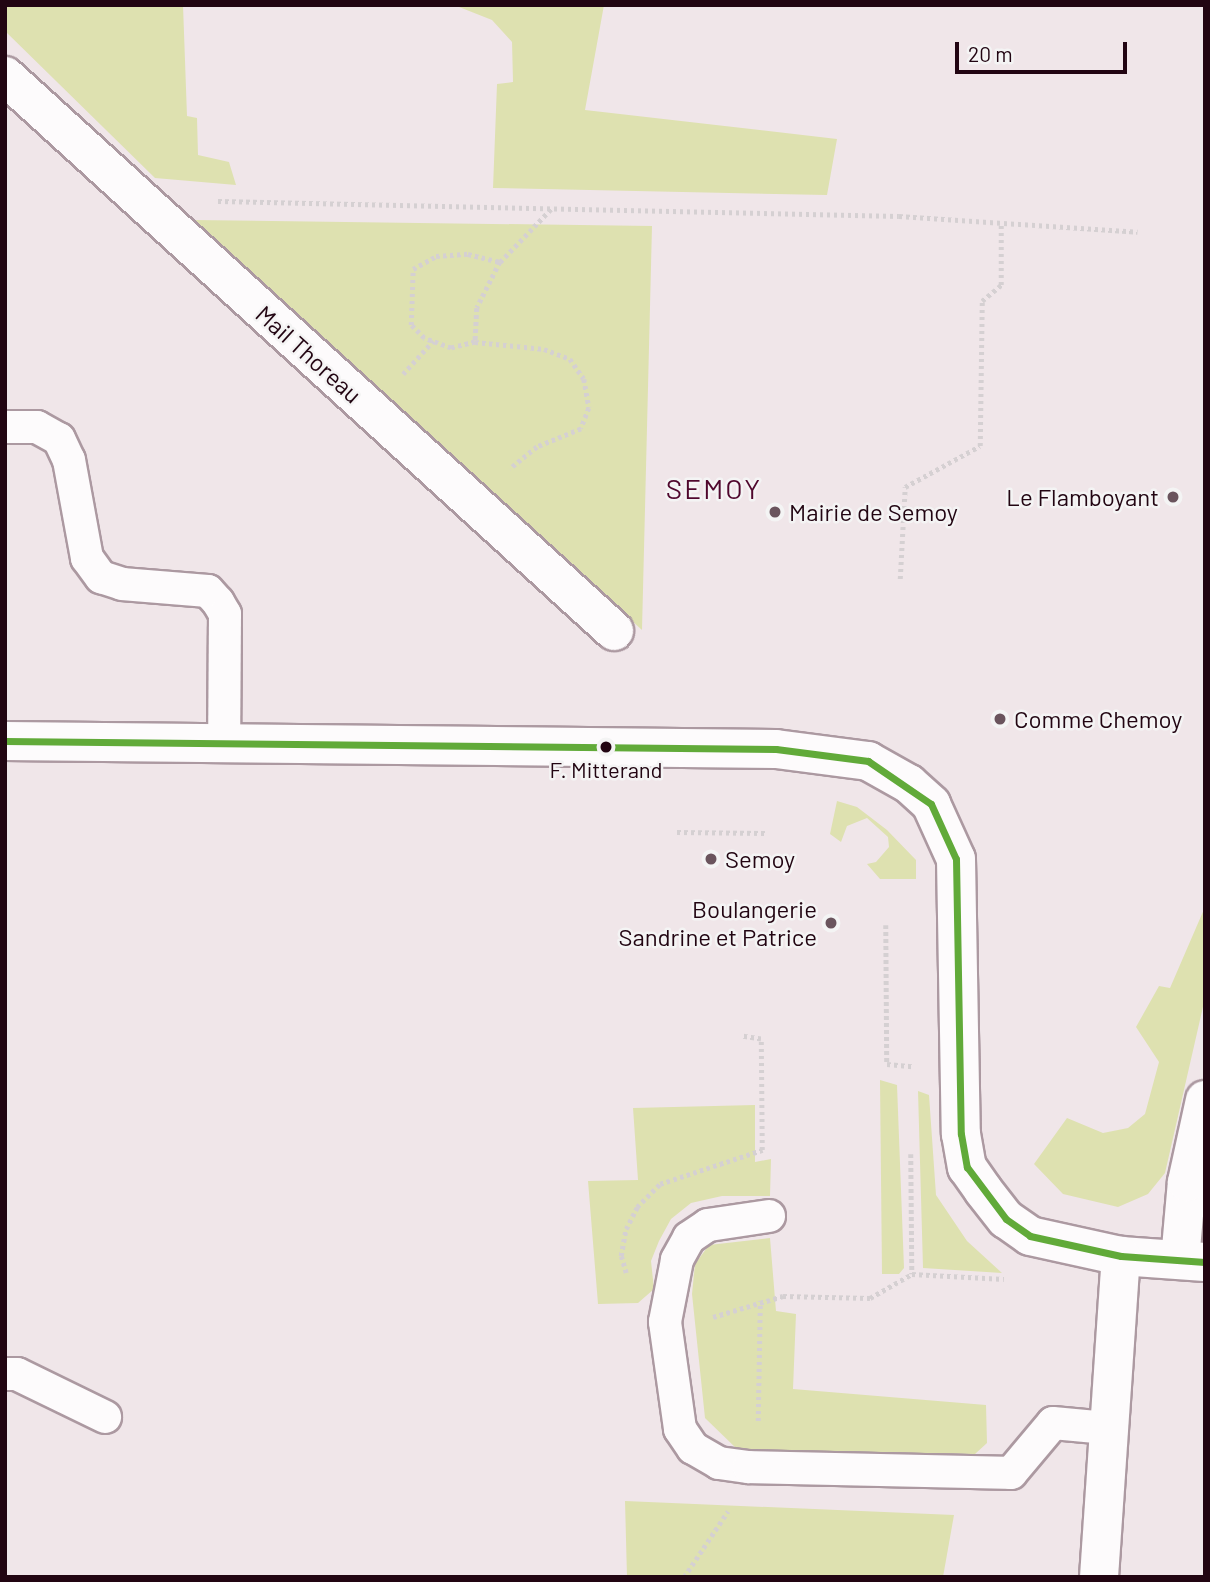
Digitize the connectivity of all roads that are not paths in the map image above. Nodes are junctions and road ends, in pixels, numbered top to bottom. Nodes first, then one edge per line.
1 (5, 76) edge
2 (5, 427) edge
3 (614, 631) dead end
4 (5, 741) edge
5 (224, 742) junction
6 (1205, 1100) edge
7 (769, 1216) dead end
8 (1121, 1256) junction
9 (1192, 1261) edge
10 (5, 1374) edge
11 (105, 1417) dead end
12 (1107, 1428) junction
13 (1099, 1577) edge

1 - 3 street, Mail Thoreau
2 - 5 lane
4 - 5 street
5 - 8 street
6 - 9 street
7 - 12 lane
8 - 9 street
8 - 12 street
10 - 11 lane
12 - 13 street

